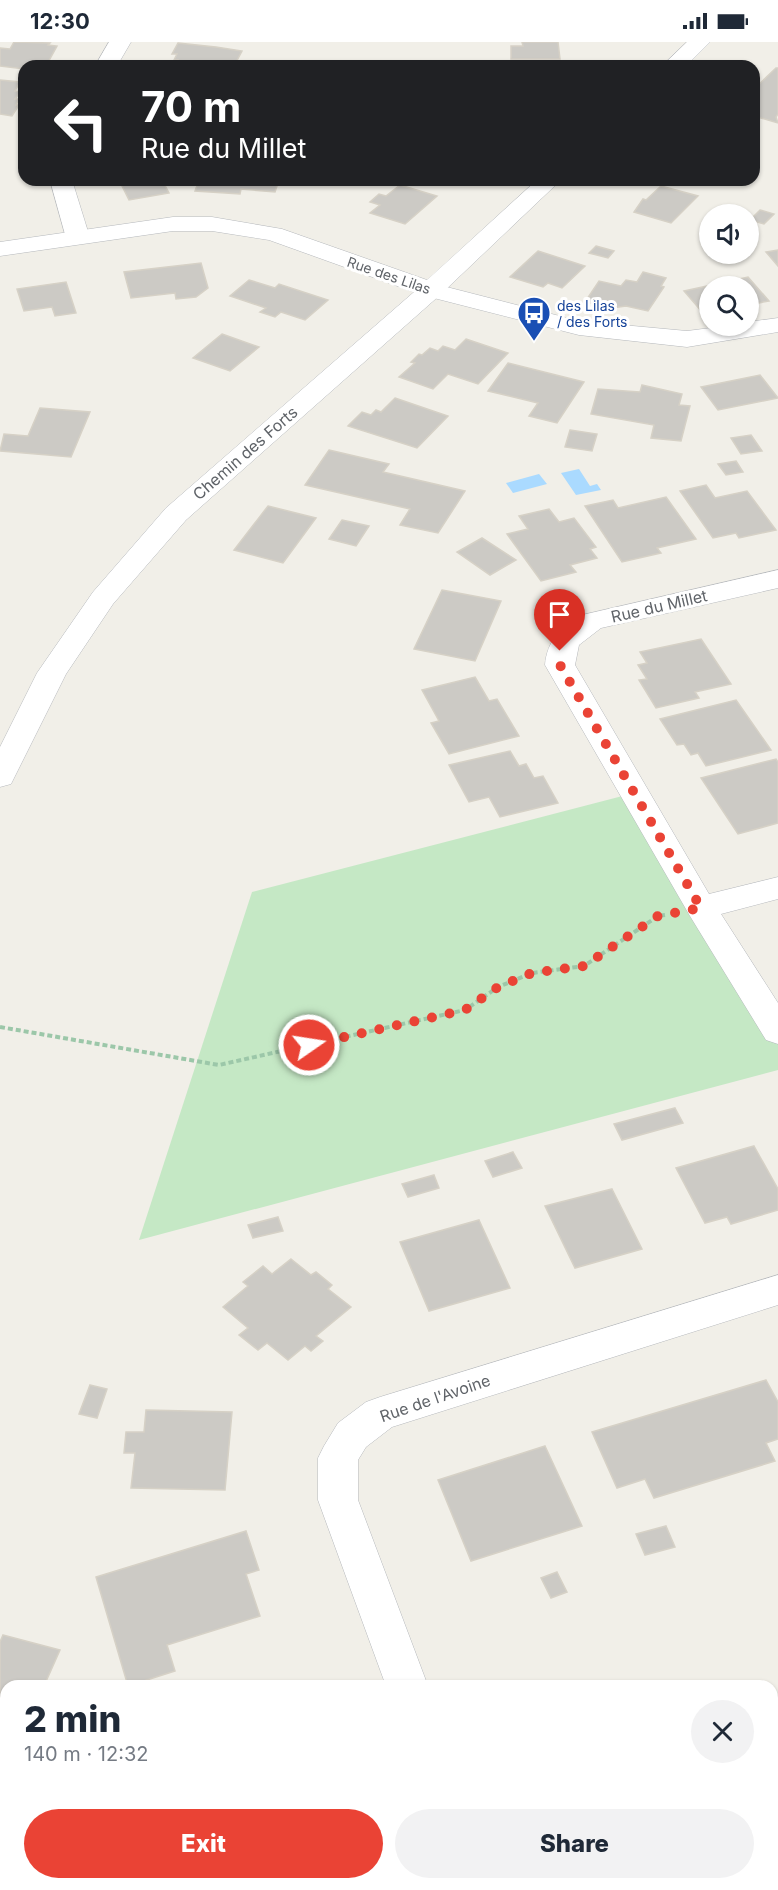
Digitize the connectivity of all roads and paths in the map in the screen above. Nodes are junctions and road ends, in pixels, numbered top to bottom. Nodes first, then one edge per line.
1 (120, 42) edge
2 (699, 42) edge
3 (110, 60) edge
4 (680, 60) edge
5 (63, 186) edge
6 (544, 186) edge
7 (78, 238) junction
8 (0, 249) edge
9 (431, 290) junction
10 (778, 325) edge
11 (778, 579) edge
12 (0, 777) edge
13 (778, 888) edge
14 (701, 908) junction
15 (0, 1028) edge
16 (778, 1031) edge
17 (778, 1290) edge
18 (405, 1680) edge

1 - 3 street
2 - 4 street
5 - 7 street
6 - 9 street, Chemin des Forts
7 - 8 street, Rue des Lilas
7 - 9 street, Rue des Lilas
9 - 10 street, Rue des Lilas
9 - 12 street, Chemin des Forts
11 - 14 street, Rue du Millet
13 - 14 street
14 - 15 path
14 - 16 street, Rue du Millet
17 - 18 street, Rue de l'Avoine

